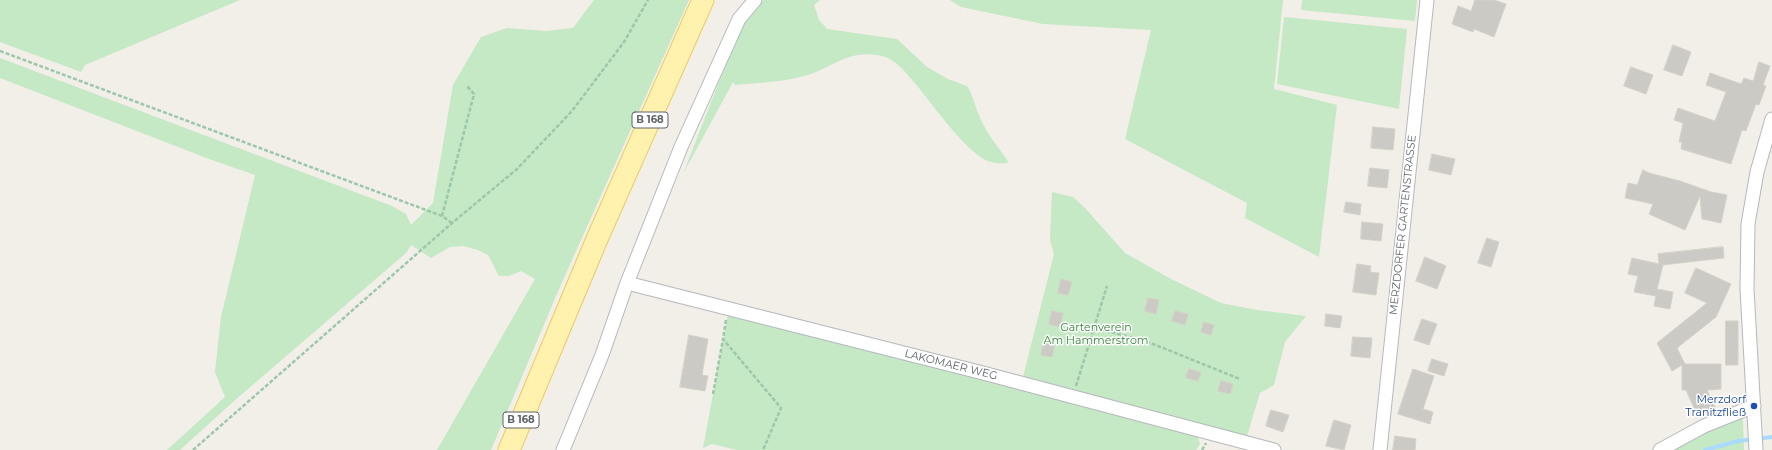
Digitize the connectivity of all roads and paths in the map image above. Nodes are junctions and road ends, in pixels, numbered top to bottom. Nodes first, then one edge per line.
1 (648, 0) edge
2 (703, 0) edge
3 (755, 0) edge
4 (1427, 0) edge
5 (0, 51) edge
6 (467, 86) dead end
7 (1772, 119) edge
8 (442, 216) junction
9 (452, 223) junction
10 (627, 283) junction
11 (1106, 286) dead end
12 (728, 309) junction
13 (1094, 327) junction
14 (723, 339) junction
15 (1240, 379) dead end
16 (713, 394) dead end
17 (1073, 396) junction
18 (1754, 406) junction
19 (193, 450) edge
20 (509, 450) edge
21 (563, 450) edge
22 (763, 450) edge
23 (1274, 450) edge
24 (1380, 450) edge
25 (1660, 450) edge
26 (1756, 450) edge

1 - 9 path
2 - 20 main road, B 168
3 - 10 street
4 - 24 street, MERZDORFER GARTENSTRASSE
5 - 8 path
6 - 8 path
7 - 18 street
8 - 9 path
9 - 19 path
10 - 12 street, LAKOMAER WEG
10 - 21 street
11 - 13 path
12 - 14 path
12 - 17 street, LAKOMAER WEG
13 - 15 path
13 - 17 path
14 - 16 path
14 - 22 path
17 - 23 street, LAKOMAER WEG
18 - 25 street
18 - 26 street

